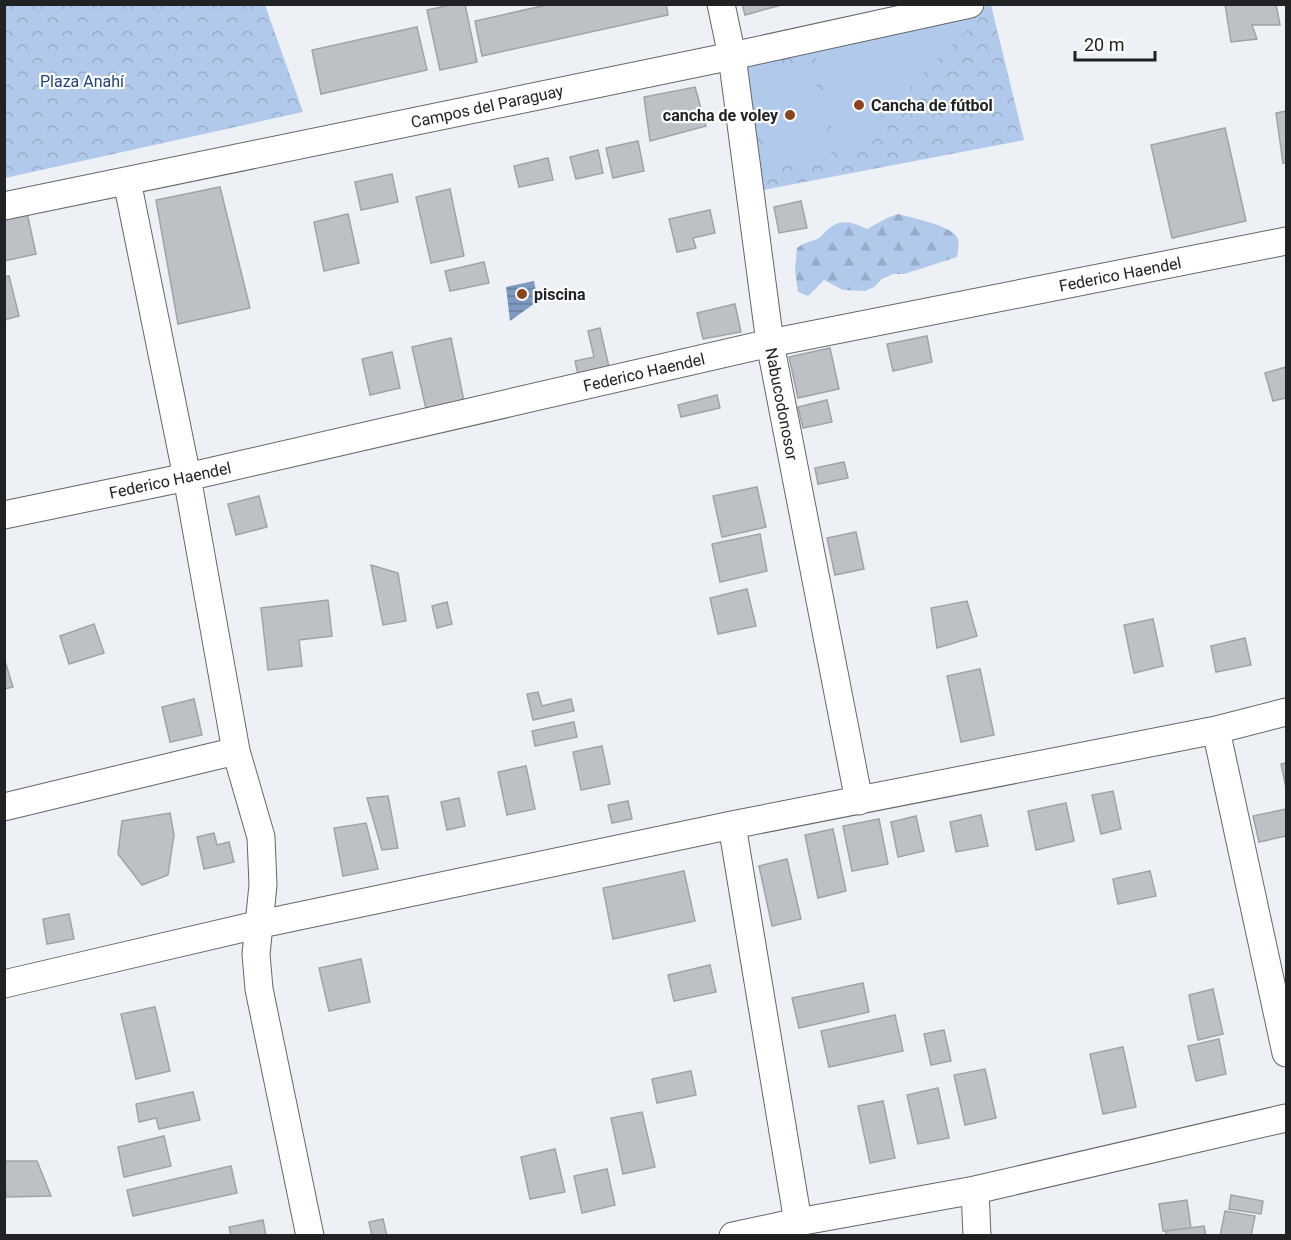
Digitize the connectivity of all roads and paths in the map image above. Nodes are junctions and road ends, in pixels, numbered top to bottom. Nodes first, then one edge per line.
1 (721, 4) edge
2 (970, 4) edge
3 (732, 56) junction
4 (127, 181) junction
5 (4, 206) edge
6 (1287, 241) edge
7 (770, 343) junction
8 (187, 477) junction
9 (4, 515) edge
10 (1287, 712) edge
11 (1216, 730) junction
12 (236, 751) junction
13 (859, 801) junction
14 (4, 807) edge
15 (732, 825) junction
16 (261, 924) junction
17 (4, 984) edge
18 (1287, 1053) edge
19 (1287, 1118) edge
20 (975, 1190) junction
21 (798, 1222) junction
22 (310, 1236) edge
23 (734, 1236) edge
24 (977, 1236) edge

1 - 3 street, Nabucodonosor
2 - 3 street, Campos del Paraguay
3 - 4 street, Campos del Paraguay
3 - 7 street, Nabucodonosor
4 - 5 street, Campos del Paraguay
4 - 8 street
6 - 7 street, Federico Haendel
7 - 8 street, Federico Haendel
7 - 13 street, Nabucodonosor
8 - 9 street, Federico Haendel
8 - 12 street
10 - 11 street
11 - 13 street
11 - 18 street
12 - 14 street
12 - 16 street
13 - 15 street
15 - 16 street
15 - 21 street
16 - 17 street
16 - 22 street
19 - 20 street
20 - 21 street
20 - 24 street
21 - 23 street

